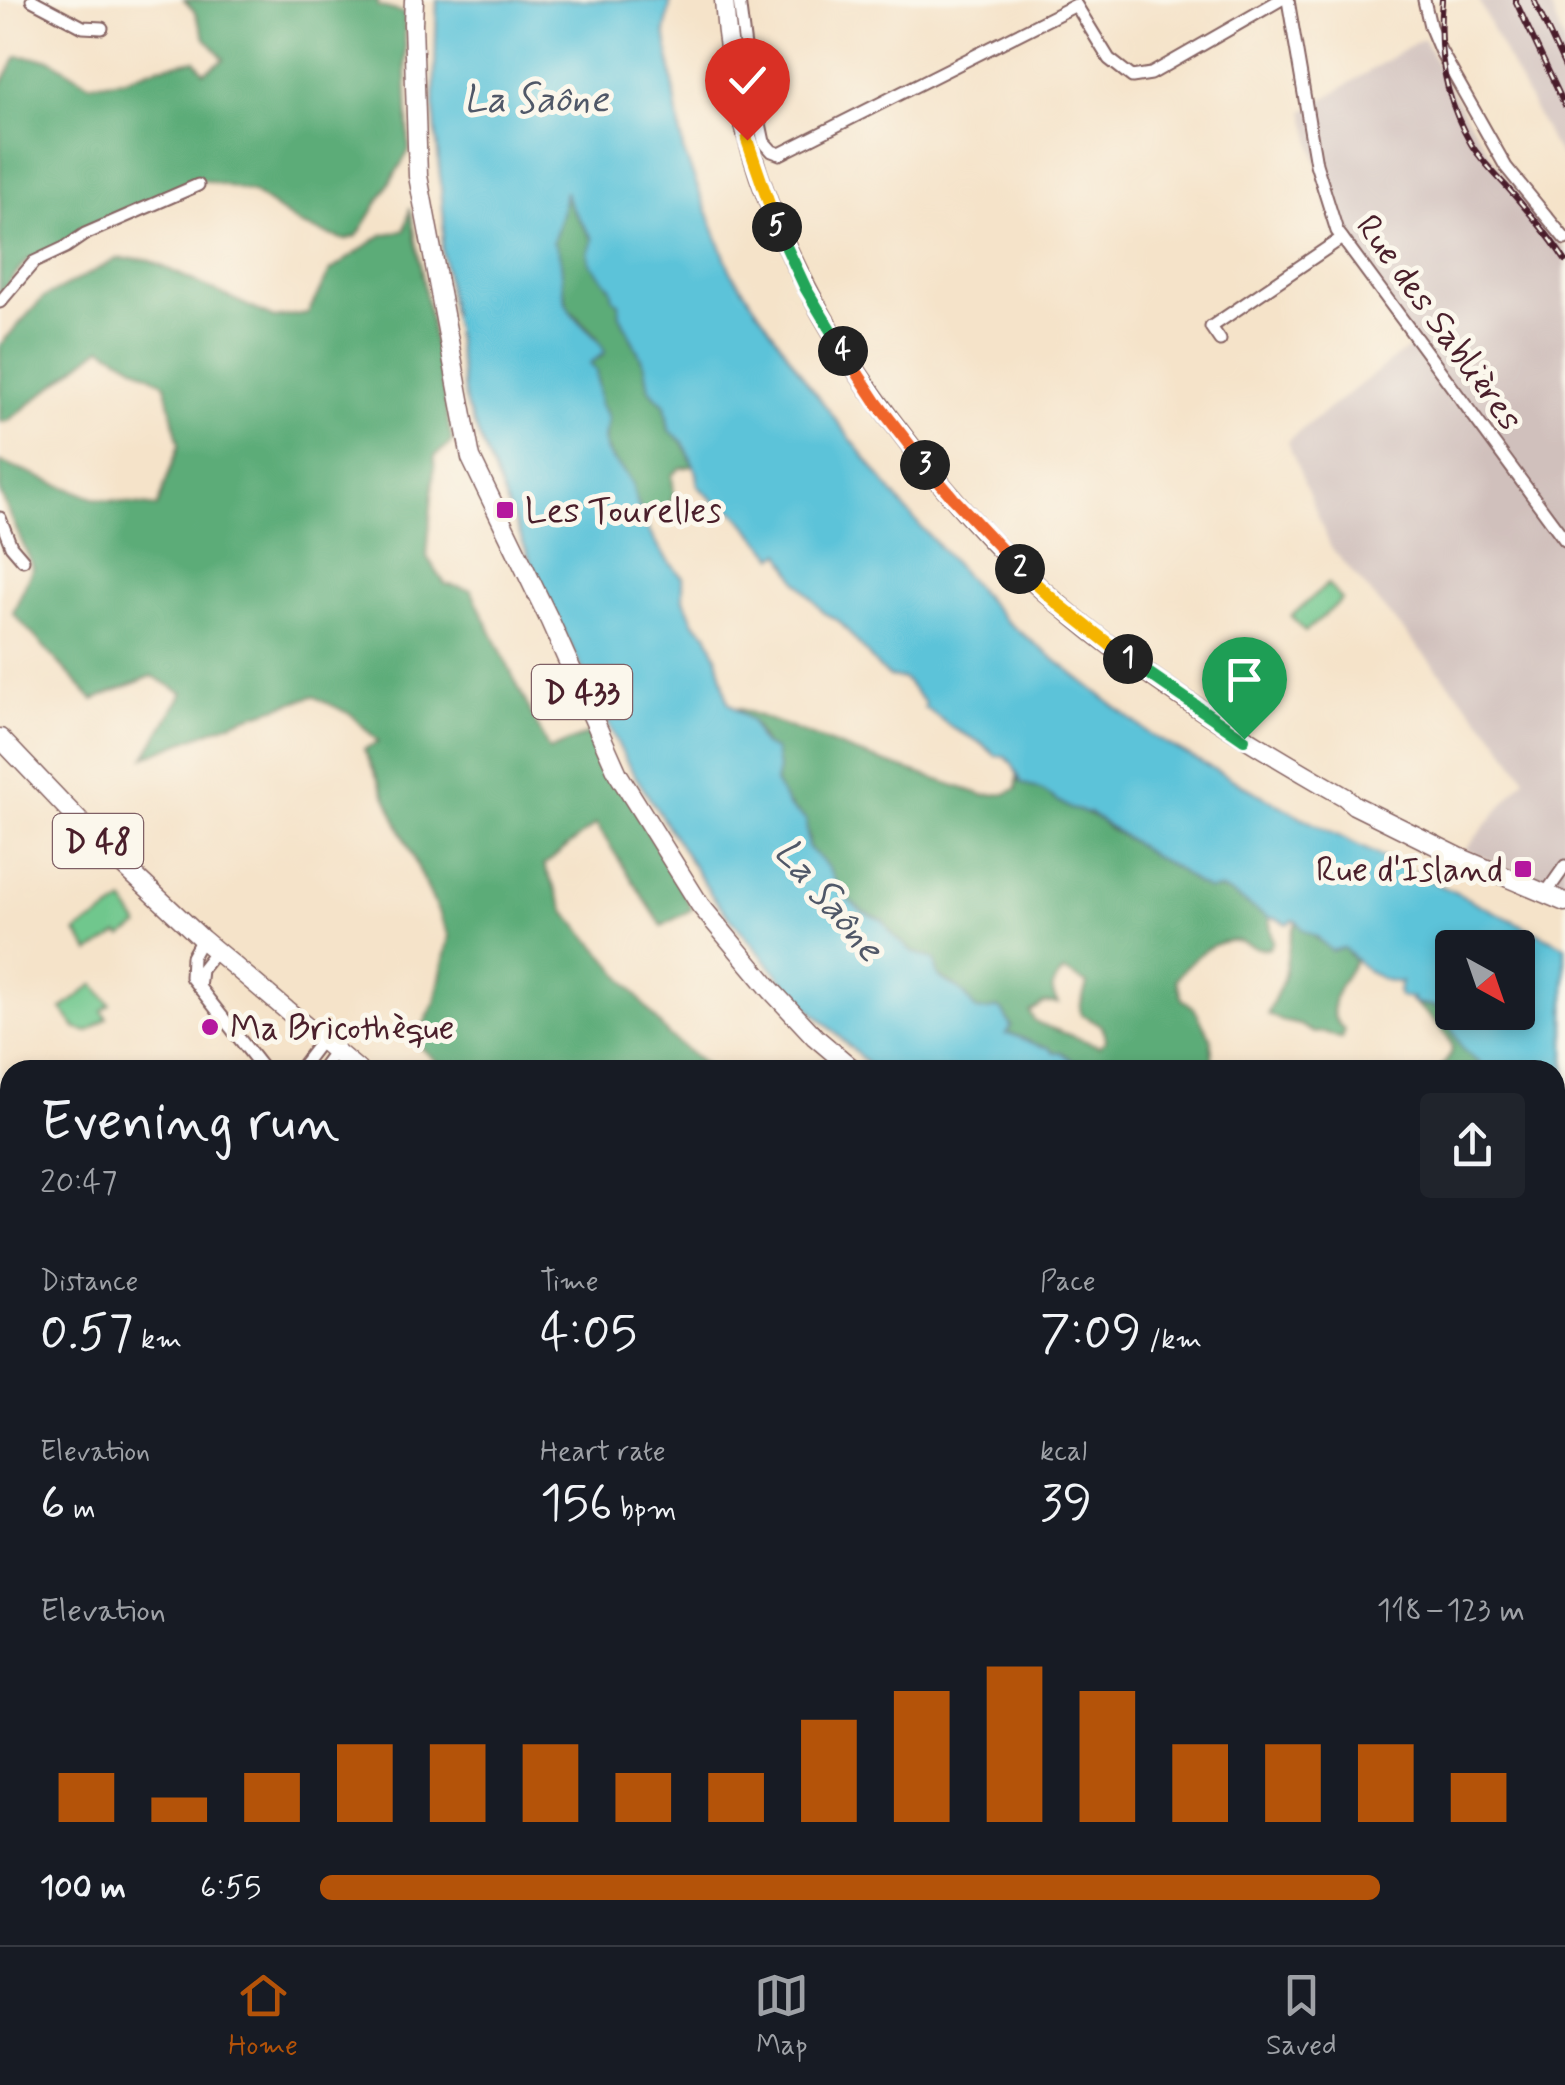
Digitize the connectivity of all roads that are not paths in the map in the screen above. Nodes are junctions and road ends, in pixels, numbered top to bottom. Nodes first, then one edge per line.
1 (32, 0) edge
2 (414, 0) edge
3 (724, 0) edge
4 (739, 0) edge
5 (1280, 0) edge
6 (1288, 0) edge
7 (1424, 0) edge
8 (1075, 2) edge
9 (102, 28) dead end
10 (198, 185) dead end
11 (1342, 238) junction
12 (1565, 239) edge
13 (0, 302) edge
14 (1220, 340) dead end
15 (0, 518) edge
16 (1565, 540) edge
17 (23, 560) dead end
18 (0, 738) edge
19 (1565, 866) edge
20 (1556, 895) edge
21 (216, 951) junction
22 (200, 988) junction
23 (328, 1046) junction
24 (256, 1060) edge
25 (311, 1060) edge
26 (324, 1060) edge
27 (346, 1060) edge
28 (842, 1060) edge

1 - 9 street
2 - 28 main road, D 433
3 - 20 main road
4 - 8 street
5 - 8 street
6 - 11 street, Rue des Sablières
7 - 12 street
10 - 13 street
11 - 14 street
11 - 16 street, Rue des Sablières
15 - 17 street
18 - 21 main road, D 48
19 - 20 street
21 - 22 street
21 - 22 street
21 - 23 main road, D 48
22 - 24 street
23 - 25 street
23 - 26 street
23 - 27 main road, D 48

